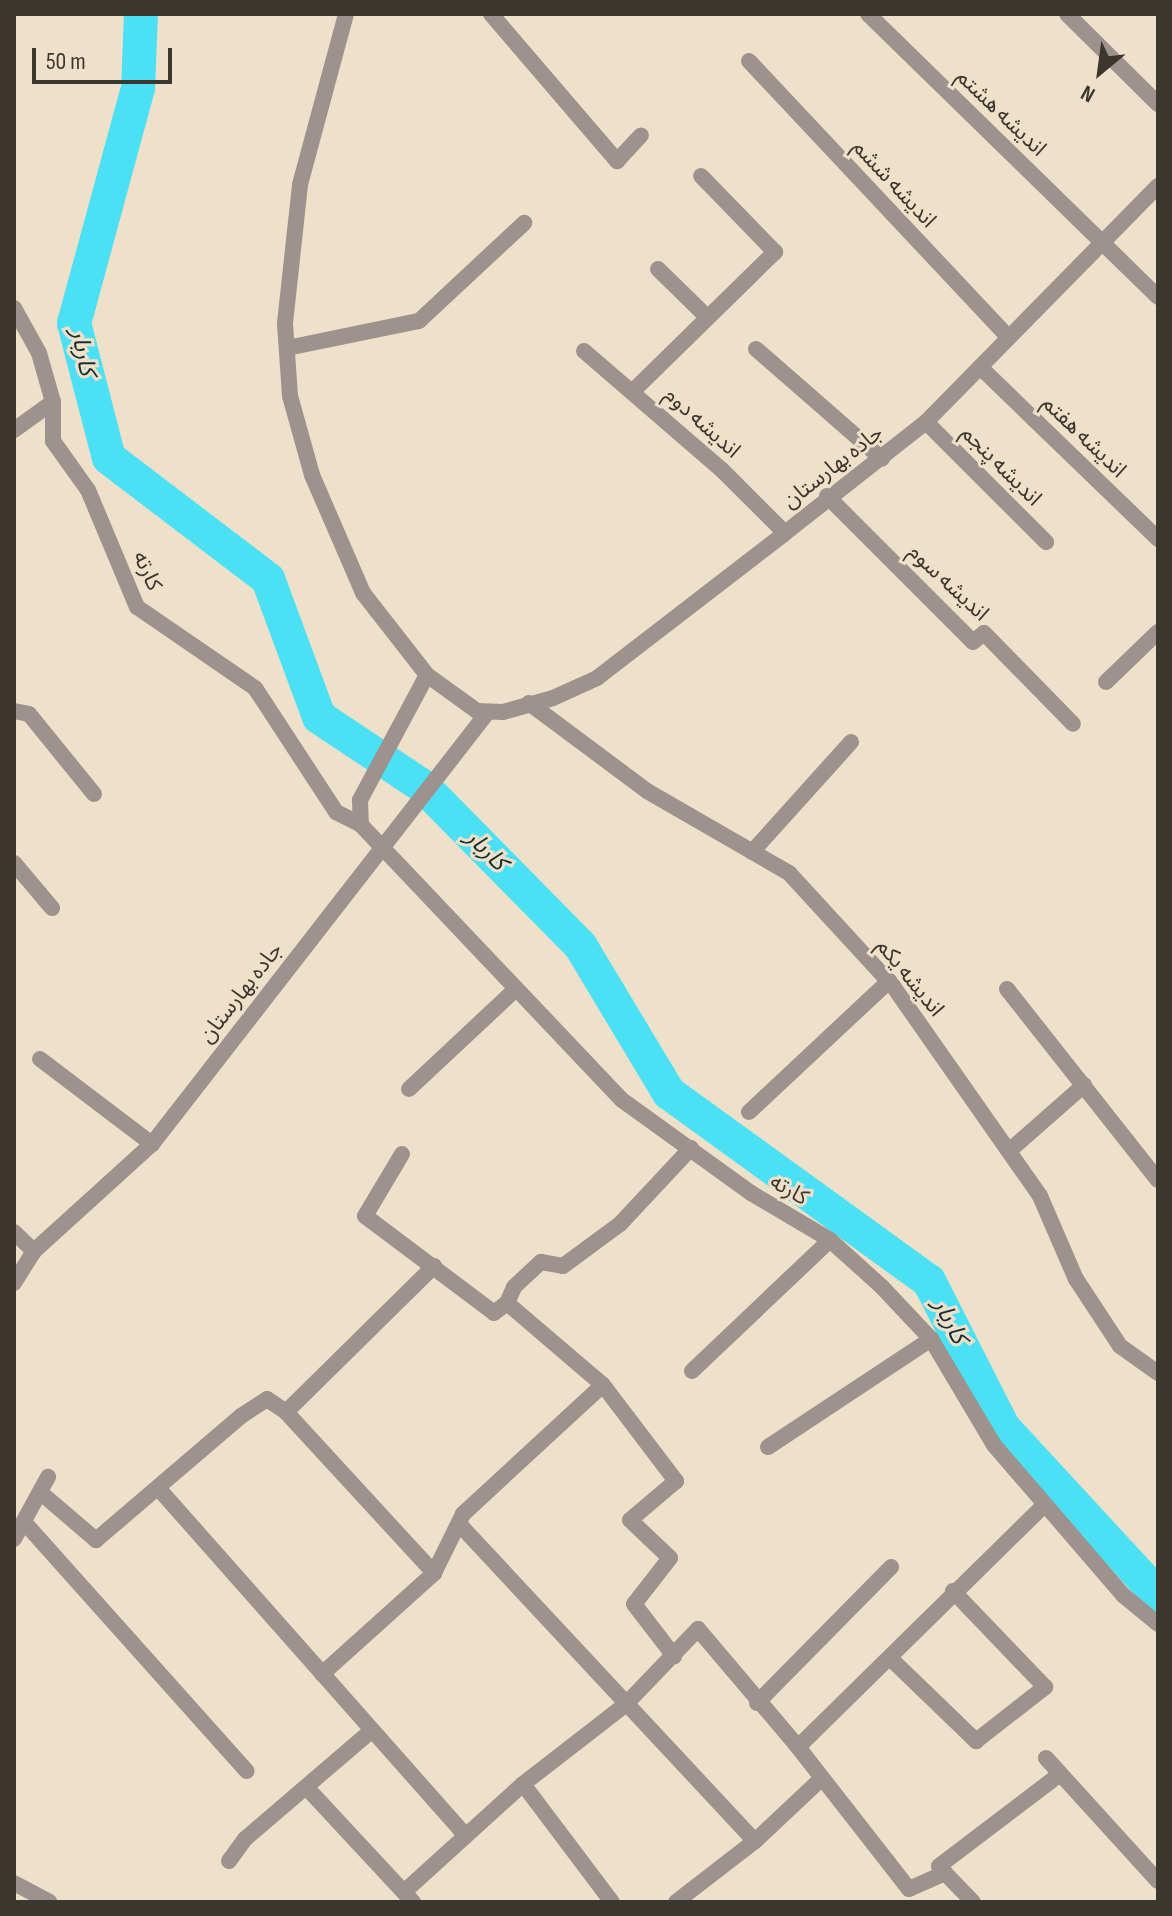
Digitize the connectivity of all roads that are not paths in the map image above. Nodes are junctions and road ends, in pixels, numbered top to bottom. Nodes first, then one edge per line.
1 (346, 14) edge
2 (491, 14) edge
3 (868, 14) edge
4 (1067, 14) edge
5 (749, 61) dead end
6 (1158, 104) edge
7 (641, 135) dead end
8 (701, 176) dead end
9 (1157, 190) edge
10 (524, 223) dead end
11 (1103, 244) junction
12 (658, 269) dead end
13 (1158, 297) edge
14 (14, 308) edge
15 (707, 317) junction
16 (1008, 337) junction
17 (287, 348) junction
18 (756, 349) dead end
19 (584, 351) dead end
20 (980, 367) junction
21 (633, 391) junction
22 (53, 402) junction
23 (926, 422) junction
24 (14, 430) edge
25 (882, 459) junction
26 (827, 496) junction
27 (785, 533) junction
28 (1158, 539) edge
29 (1046, 542) dead end
30 (1158, 632) edge
31 (427, 675) junction
32 (1106, 682) dead end
33 (529, 703) junction
34 (14, 711) edge
35 (487, 713) junction
36 (1073, 724) dead end
37 (851, 742) dead end
38 (94, 794) dead end
39 (361, 825) junction
40 (382, 846) junction
41 (752, 852) junction
42 (14, 863) edge
43 (52, 908) dead end
44 (889, 981) junction
45 (516, 989) junction
46 (1007, 989) dead end
47 (40, 1059) dead end
48 (1084, 1085) junction
49 (409, 1089) dead end
50 (749, 1112) dead end
51 (152, 1144) junction
52 (691, 1148) junction
53 (1009, 1151) junction
54 (402, 1154) dead end
55 (1158, 1180) edge
56 (14, 1232) edge
57 (830, 1240) junction
58 (34, 1251) junction
59 (434, 1266) junction
60 (14, 1283) edge
61 (507, 1303) junction
62 (931, 1339) junction
63 (692, 1371) dead end
64 (1158, 1373) edge
65 (603, 1385) junction
66 (286, 1412) junction
67 (768, 1447) dead end
68 (159, 1489) junction
69 (1044, 1505) junction
70 (24, 1522) junction
71 (461, 1526) junction
72 (14, 1539) edge
73 (891, 1567) dead end
74 (434, 1573) junction
75 (953, 1591) junction
76 (1158, 1624) edge
77 (674, 1656) junction
78 (890, 1658) junction
79 (322, 1674) junction
80 (757, 1703) junction
81 (626, 1704) junction
82 (372, 1730) junction
83 (798, 1747) junction
84 (1046, 1758) dead end
85 (247, 1771) dead end
86 (1059, 1775) junction
87 (821, 1779) junction
88 (523, 1784) junction
89 (307, 1788) junction
90 (465, 1835) junction
91 (755, 1841) junction
92 (229, 1861) dead end
93 (945, 1873) junction
94 (1158, 1881) edge
95 (14, 1883) edge
96 (409, 1896) edge
97 (49, 1902) edge
98 (612, 1902) edge
99 (676, 1902) edge
100 (973, 1902) edge

1 - 17 street
2 - 7 street
3 - 11 street, اندیشه هشتم
4 - 6 street
5 - 16 street, اندیشه ششم
8 - 15 street
9 - 11 street, جاده بهارستان
10 - 17 street
11 - 13 street, اندیشه هشتم
11 - 16 street, جاده بهارستان
12 - 15 street
14 - 22 street, کارته
15 - 21 street
16 - 20 street, جاده بهارستان
17 - 31 street
18 - 25 street
19 - 21 street, اندیشه دوم
20 - 23 street, جاده بهارستان
20 - 28 street, اندیشه هفتم
21 - 27 street, اندیشه دوم
22 - 24 street
22 - 39 street, کارته
23 - 25 street, جاده بهارستان
23 - 29 street, اندیشه پنجم
25 - 26 street, جاده بهارستان
26 - 27 street, جاده بهارستان
26 - 36 street, اندیشه سوم
27 - 33 street, جاده بهارستان
30 - 32 street
31 - 35 street
31 - 39 street
33 - 35 street, جاده بهارستان
33 - 41 street, اندیشه یکم
34 - 38 street
35 - 40 street, جاده بهارستان
37 - 41 street
39 - 40 street, کارته
40 - 45 street, کارته
40 - 51 street, جاده بهارستان
41 - 44 street, اندیشه یکم
42 - 43 street
44 - 50 street
44 - 53 street, اندیشه یکم
45 - 49 street
45 - 52 street, کارته
46 - 48 street
47 - 51 street
48 - 53 street
48 - 55 street
51 - 58 street, جاده بهارستان
52 - 57 street, کارته
52 - 61 street
53 - 64 street, اندیشه یکم
54 - 59 street
56 - 58 street
57 - 62 street, کارته
57 - 63 street
58 - 60 street, جاده بهارستان
59 - 61 street
59 - 66 street
61 - 65 street
62 - 67 street
62 - 69 street, کارته
65 - 71 street
65 - 77 street
66 - 68 street
66 - 74 street
68 - 70 street
68 - 79 street
69 - 75 street
69 - 76 street, کارته
70 - 72 street
70 - 85 street
71 - 74 street
71 - 81 street
73 - 80 street
74 - 79 street
75 - 78 street
75 - 78 street
77 - 80 street
77 - 81 street
78 - 83 street
79 - 82 street
80 - 83 street
81 - 88 street
81 - 91 street
82 - 89 street
82 - 90 street
83 - 87 street
84 - 86 street
86 - 93 street
86 - 94 street
87 - 91 street
87 - 93 street
88 - 90 street
88 - 98 street
89 - 92 street
89 - 96 street
90 - 96 street
91 - 99 street
93 - 100 street
95 - 97 street

